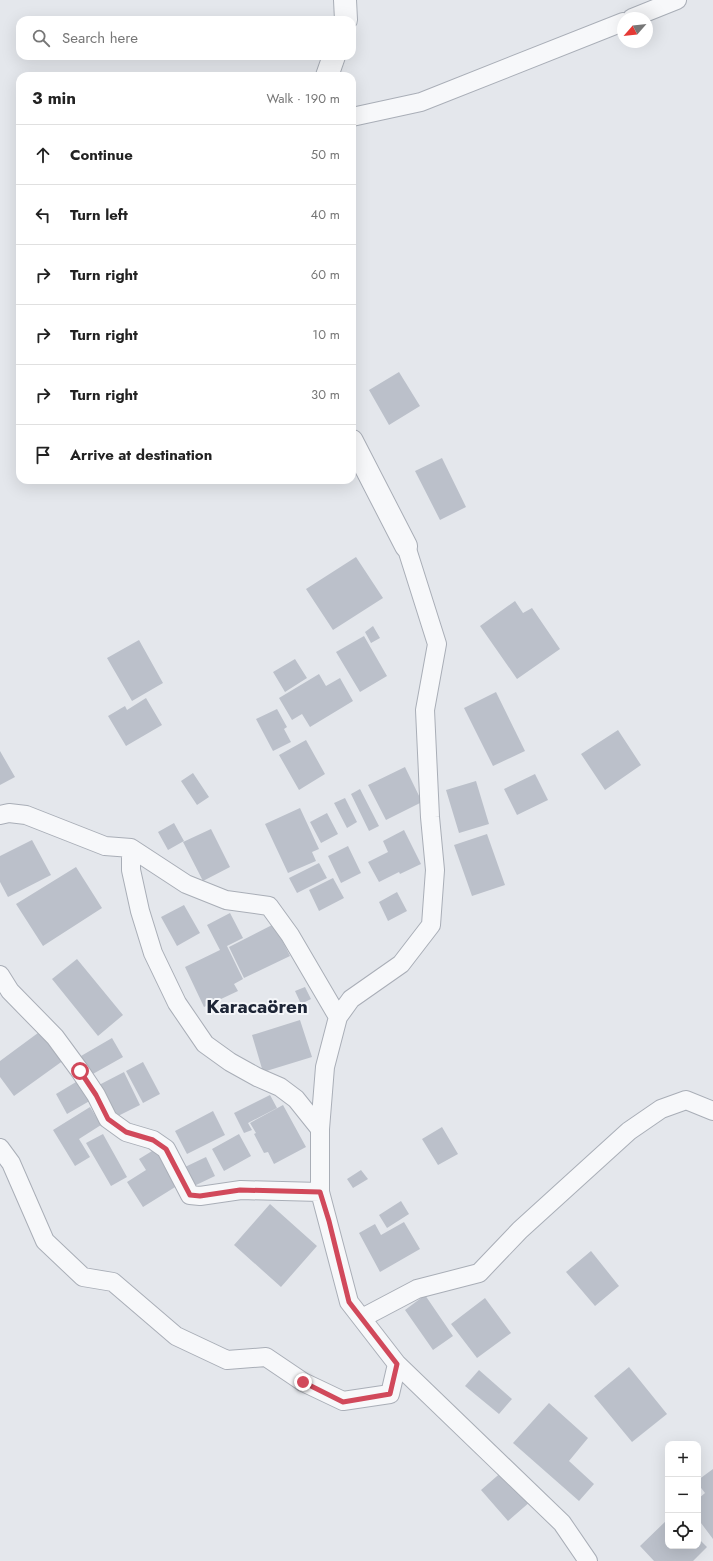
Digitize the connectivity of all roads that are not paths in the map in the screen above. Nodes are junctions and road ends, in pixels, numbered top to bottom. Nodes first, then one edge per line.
1 (345, 0) edge
2 (677, 0) edge
3 (647, 12) edge
4 (346, 16) edge
5 (617, 24) edge
6 (333, 60) edge
7 (328, 72) edge
8 (356, 116) edge
9 (356, 449) edge
10 (406, 546) joint
11 (0, 815) edge
12 (132, 848) junction
13 (0, 975) edge
14 (338, 1017) junction
15 (713, 1111) edge
16 (320, 1129) junction
17 (0, 1148) edge
18 (320, 1192) junction
19 (362, 1318) junction
20 (397, 1364) junction
21 (588, 1561) edge

1 - 4 street
2 - 3 street
5 - 8 street
6 - 7 street
9 - 10 street
10 - 14 street
11 - 12 street
12 - 14 street
12 - 16 street
13 - 18 street
14 - 16 street
15 - 19 street
16 - 18 street
17 - 20 street
18 - 19 street
19 - 20 street
20 - 21 street

